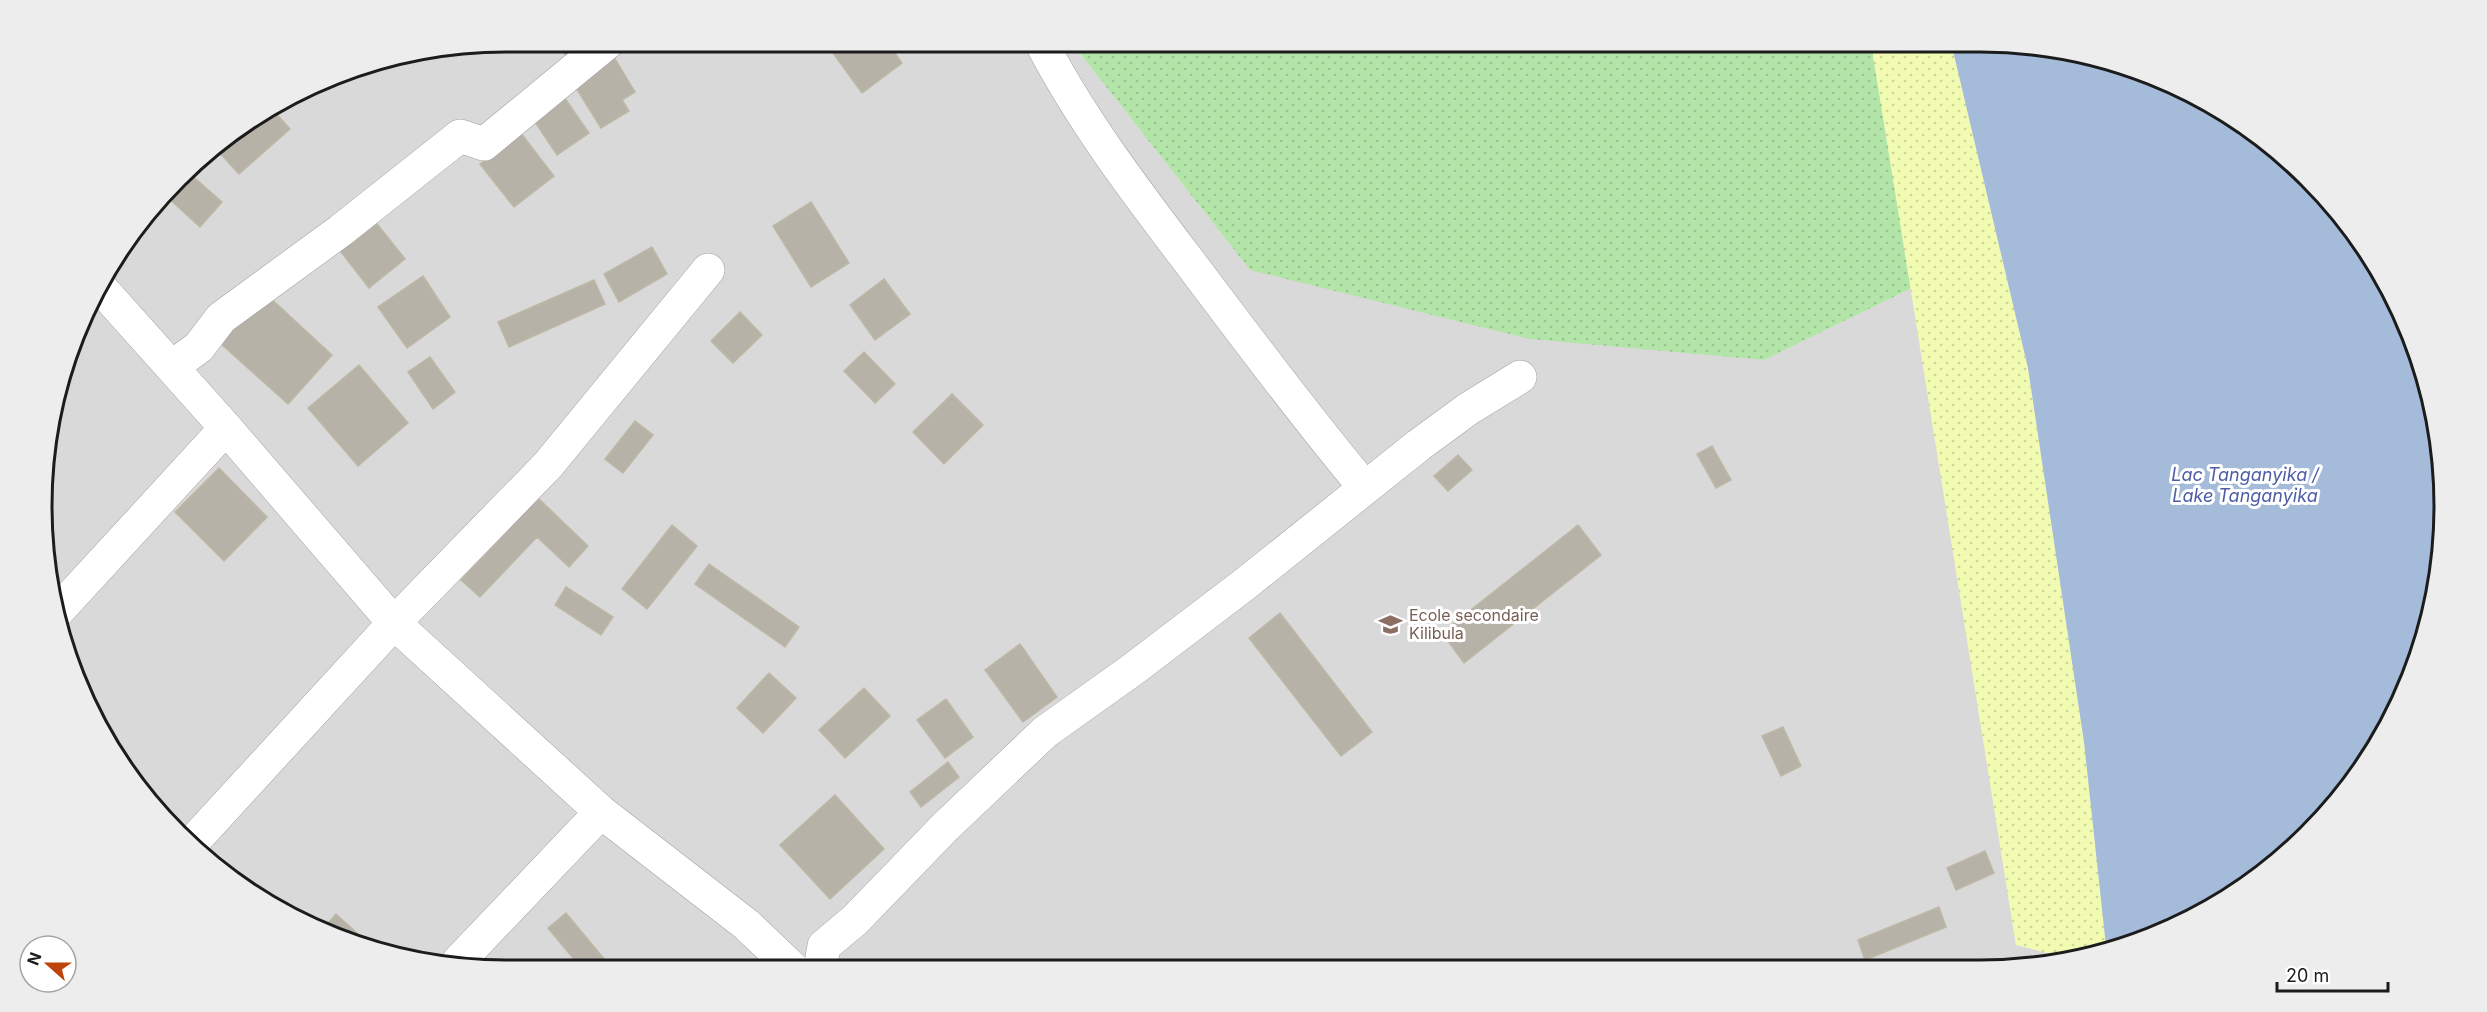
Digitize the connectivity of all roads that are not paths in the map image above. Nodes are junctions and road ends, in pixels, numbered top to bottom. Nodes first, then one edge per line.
1 (596, 52) edge
2 (1046, 52) edge
3 (708, 270) dead end
4 (105, 293) edge
5 (172, 367) junction
6 (1520, 376) dead end
7 (226, 428) junction
8 (1365, 488) junction
9 (64, 605) edge
10 (394, 623) junction
11 (601, 812) junction
12 (197, 838) edge
13 (462, 958) edge
14 (784, 960) edge
15 (822, 960) edge

1 - 5 street
2 - 8 street
3 - 10 street
4 - 5 street
5 - 7 street
6 - 8 street
7 - 9 street
7 - 10 street
8 - 15 street
10 - 11 street
10 - 12 street
11 - 13 street
11 - 14 street

